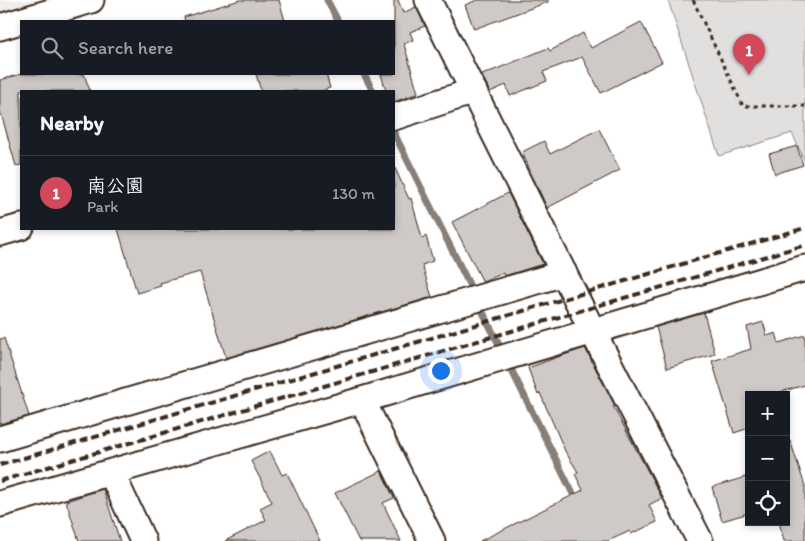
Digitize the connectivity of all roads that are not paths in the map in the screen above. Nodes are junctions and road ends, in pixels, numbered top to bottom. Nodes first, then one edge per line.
1 (91, 0) edge
2 (428, 0) edge
3 (24, 20) edge
4 (20, 21) edge
5 (0, 27) edge
6 (474, 92) junction
7 (395, 116) edge
8 (20, 227) edge
9 (0, 233) edge
10 (805, 268) edge
11 (564, 273) junction
12 (593, 332) junction
13 (362, 400) junction
14 (0, 439) edge
15 (110, 472) junction
16 (0, 504) edge
17 (144, 541) edge
18 (432, 541) edge
19 (700, 541) edge

1 - 3 street
2 - 6 street
4 - 5 street
6 - 7 street
6 - 11 street
8 - 9 street
10 - 12 street
11 - 12 street
11 - 14 street
12 - 13 street
12 - 19 street
13 - 15 street
13 - 18 street
15 - 16 street
15 - 17 street

